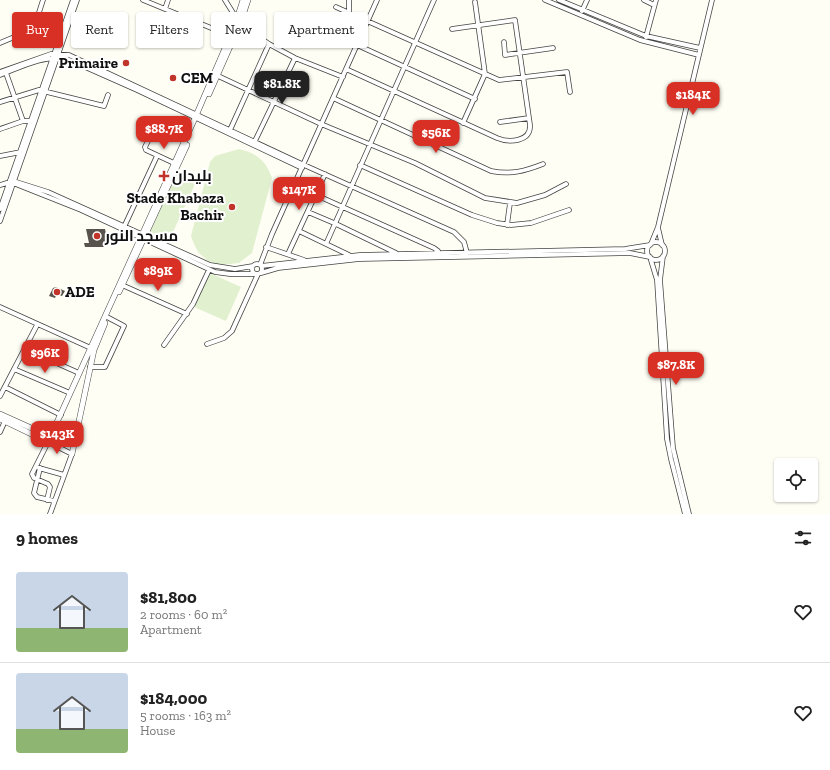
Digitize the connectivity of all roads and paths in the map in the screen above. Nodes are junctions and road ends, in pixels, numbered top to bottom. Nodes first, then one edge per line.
1 (43, 0) edge
2 (73, 0) edge
3 (77, 0) edge
4 (143, 0) edge
5 (168, 0) edge
6 (225, 0) edge
7 (244, 0) edge
8 (248, 0) edge
9 (348, 0) edge
10 (377, 0) edge
11 (434, 0) edge
12 (545, 0) edge
13 (560, 0) edge
14 (587, 0) edge
15 (644, 0) edge
16 (712, 0) edge
17 (476, 2) dead end
18 (655, 2) edge
19 (336, 7) dead end
20 (165, 9) junction
21 (582, 9) junction
22 (233, 12) edge
23 (241, 12) edge
24 (243, 12) edge
25 (345, 12) edge
26 (349, 12) edge
27 (580, 15) junction
28 (368, 20) edge
29 (368, 22) edge
30 (479, 25) junction
31 (211, 27) edge
32 (452, 29) dead end
33 (646, 36) junction
34 (266, 42) edge
35 (415, 42) junction
36 (504, 42) dead end
37 (644, 42) junction
38 (0, 43) edge
39 (269, 44) junction
40 (228, 48) edge
41 (356, 48) edge
42 (364, 48) edge
43 (553, 48) dead end
44 (700, 48) junction
45 (520, 54) junction
46 (699, 54) junction
47 (56, 55) junction
48 (295, 58) junction
49 (405, 66) junction
50 (346, 69) junction
51 (0, 72) edge
52 (6, 72) junction
53 (485, 74) junction
54 (0, 75) edge
55 (216, 75) junction
56 (343, 77) junction
57 (524, 77) junction
58 (44, 90) junction
59 (248, 90) junction
60 (393, 91) junction
61 (570, 92) dead end
62 (108, 95) dead end
63 (15, 97) junction
64 (333, 98) junction
65 (475, 99) junction
66 (0, 102) edge
67 (274, 102) junction
68 (197, 116) junction
69 (529, 118) junction
70 (381, 120) junction
71 (23, 121) junction
72 (32, 121) junction
73 (500, 122) dead end
74 (463, 123) junction
75 (321, 124) junction
76 (0, 129) edge
77 (230, 130) junction
78 (151, 135) dead end
79 (254, 144) junction
80 (369, 144) junction
81 (22, 152) junction
82 (0, 156) edge
83 (157, 156) junction
84 (176, 164) junction
85 (543, 164) dead end
86 (360, 165) junction
87 (303, 166) junction
88 (325, 174) junction
89 (12, 181) junction
90 (566, 184) dead end
91 (0, 185) edge
92 (351, 185) junction
93 (316, 195) junction
94 (510, 202) junction
95 (342, 206) junction
96 (0, 209) edge
97 (569, 210) dead end
98 (308, 212) junction
99 (0, 221) edge
100 (334, 223) junction
101 (507, 225) junction
102 (658, 227) junction
103 (124, 228) junction
104 (299, 231) junction
105 (143, 236) junction
106 (326, 244) junction
107 (651, 244) junction
108 (662, 245) junction
109 (266, 247) junction
110 (467, 253) junction
111 (288, 254) junction
112 (398, 254) junction
113 (439, 255) junction
114 (351, 256) junction
115 (663, 256) junction
116 (650, 257) junction
117 (306, 260) junction
118 (257, 265) junction
119 (209, 270) junction
120 (258, 273) junction
121 (122, 285) junction
122 (0, 307) edge
123 (187, 314) junction
124 (107, 317) junction
125 (37, 325) junction
126 (207, 344) dead end
127 (164, 345) dead end
128 (25, 349) junction
129 (92, 349) junction
130 (90, 367) junction
131 (14, 369) junction
132 (79, 373) junction
133 (5, 387) junction
134 (70, 394) junction
135 (0, 396) edge
136 (0, 414) edge
137 (61, 415) junction
138 (2, 420) edge
139 (666, 428) junction
140 (672, 428) junction
141 (0, 432) edge
142 (672, 434) junction
143 (667, 435) junction
144 (50, 440) junction
145 (72, 454) junction
146 (35, 467) junction
147 (40, 468) junction
148 (64, 475) junction
149 (38, 480) junction
150 (47, 500) junction
151 (54, 502) junction
152 (50, 514) edge
153 (685, 514) edge
154 (689, 514) edge

1 - 38 street
2 - 47 street
3 - 47 street
4 - 20 street
5 - 20 street
6 - 22 street
7 - 23 street
8 - 24 street
9 - 26 street
10 - 28 street
11 - 35 street
12 - 27 street
13 - 21 street
14 - 21 street
15 - 18 street
16 - 44 street
17 - 30 street
18 - 33 street
19 - 25 street
20 - 31 street
21 - 27 street
21 - 33 street
27 - 37 street
29 - 35 street
30 - 32 street
30 - 45 street
30 - 53 street
33 - 37 street
33 - 44 street
34 - 39 street
35 - 49 street
35 - 53 street
36 - 45 street
37 - 46 street
39 - 48 street
39 - 59 street
40 - 55 street
41 - 50 street
42 - 49 street
43 - 45 street
44 - 46 street
45 - 57 street
46 - 102 street
47 - 51 street
47 - 52 street
47 - 58 street
47 - 68 street
48 - 56 street
48 - 67 street
49 - 60 street
49 - 65 street
50 - 56 street
50 - 60 street
52 - 54 street
52 - 63 street
53 - 57 street
53 - 65 street
55 - 59 street
55 - 68 street
56 - 64 street
57 - 61 street
57 - 69 street
58 - 62 street
58 - 63 street
58 - 72 street
59 - 67 street
59 - 77 street
60 - 70 street
60 - 74 street
63 - 66 street
63 - 71 street
64 - 70 street
64 - 75 street
65 - 74 street
67 - 75 street
67 - 79 street
68 - 77 street
68 - 79 street
68 - 84 street
69 - 73 street
69 - 74 street
70 - 80 street
70 - 85 street
71 - 72 street
71 - 76 street
72 - 81 street
75 - 80 street
75 - 87 street
77 - 79 street
78 - 83 street
79 - 87 street
80 - 86 street
80 - 94 street
81 - 82 street
81 - 89 street
83 - 84 street
83 - 103 street
84 - 105 street
86 - 92 street
86 - 101 street
87 - 88 street
87 - 109 street
88 - 92 street
88 - 93 street
89 - 91 street
89 - 96 street
89 - 99 street
89 - 103 street
90 - 94 street
92 - 95 street
92 - 110 street
93 - 95 street
93 - 98 street
94 - 101 street
95 - 100 street
95 - 113 street
97 - 101 street
98 - 100 street
98 - 104 street
100 - 106 street
100 - 112 street
102 - 107 street
102 - 108 street
103 - 105 street
104 - 106 street
104 - 111 street
105 - 118 street
105 - 119 street
105 - 121 street
105 - 129 street
106 - 114 street
107 - 108 street
107 - 110 street
107 - 116 street
108 - 115 street
109 - 111 street
109 - 118 street
110 - 113 street
111 - 117 street
112 - 113 street
112 - 114 street
113 - 116 street
113 - 120 street
114 - 117 street
115 - 116 street
115 - 140 street
116 - 139 street
117 - 118 street
118 - 120 street
118 - 120 street
119 - 120 street
119 - 123 street
120 - 126 street
121 - 123 street
121 - 124 street
122 - 125 street
123 - 127 street
124 - 129 street
124 - 130 street
125 - 128 street
125 - 129 street
128 - 131 street
128 - 132 street
129 - 130 street
129 - 132 street
130 - 145 street
131 - 133 street
131 - 134 street
132 - 134 street
133 - 135 street
133 - 137 street
134 - 137 street
136 - 144 street
137 - 144 street
138 - 141 street
138 - 144 street
139 - 140 street
139 - 143 street
140 - 142 street
142 - 143 street
142 - 154 street
143 - 153 street
144 - 145 street
144 - 146 street
145 - 148 street
146 - 147 street
146 - 149 street
147 - 148 street
147 - 149 street
148 - 151 street
149 - 150 street
149 - 150 street
150 - 151 street
151 - 152 street

